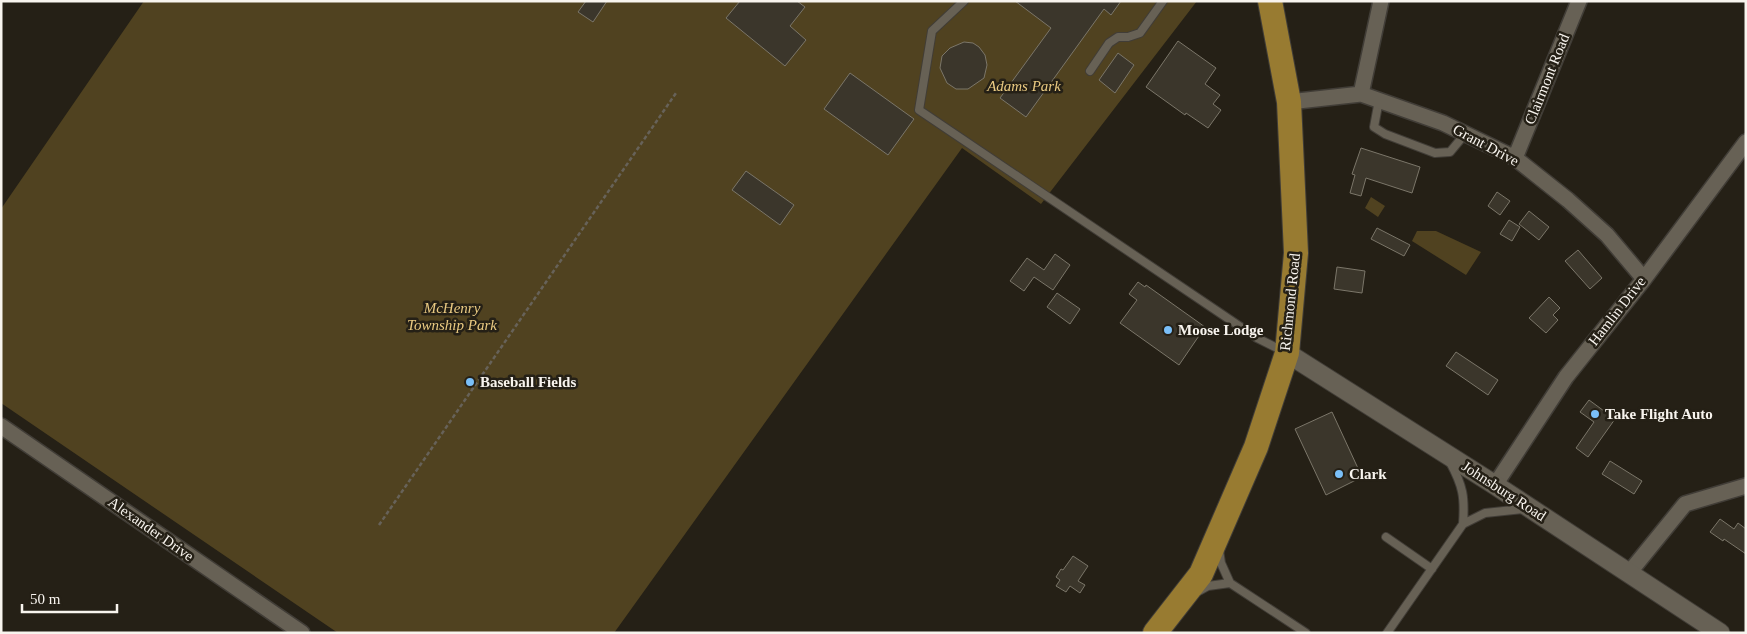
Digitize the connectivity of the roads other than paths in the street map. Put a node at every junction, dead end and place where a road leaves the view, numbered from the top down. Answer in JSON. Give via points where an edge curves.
{"nodes":[{"id":1,"x":964,"y":1,"type":"edge"},
{"id":2,"x":1164,"y":1,"type":"edge"},
{"id":3,"x":1270,"y":1,"type":"edge"},
{"id":4,"x":1382,"y":1,"type":"edge"},
{"id":5,"x":1579,"y":1,"type":"edge"},
{"id":6,"x":1090,"y":71,"type":"dead end"},
{"id":7,"x":1361,"y":94,"type":"junction"},
{"id":8,"x":1379,"y":100,"type":"junction"},
{"id":9,"x":1289,"y":102,"type":"junction"},
{"id":10,"x":1465,"y":134,"type":"junction"},
{"id":11,"x":1746,"y":142,"type":"edge"},
{"id":12,"x":1515,"y":158,"type":"junction"},
{"id":13,"x":1644,"y":279,"type":"junction"},
{"id":14,"x":1287,"y":353,"type":"junction"},
{"id":15,"x":1,"y":426,"type":"edge"},
{"id":16,"x":1446,"y":454,"type":"junction"},
{"id":17,"x":1495,"y":485,"type":"junction"},
{"id":18,"x":1746,"y":486,"type":"edge"},
{"id":19,"x":1531,"y":508,"type":"junction"},
{"id":20,"x":1463,"y":524,"type":"junction"},
{"id":21,"x":1217,"y":537,"type":"junction"},
{"id":22,"x":1386,"y":537,"type":"dead end"},
{"id":23,"x":1432,"y":569,"type":"junction"},
{"id":24,"x":1629,"y":573,"type":"junction"},
{"id":25,"x":1230,"y":584,"type":"junction"},
{"id":26,"x":1176,"y":606,"type":"junction"},
{"id":27,"x":1159,"y":632,"type":"edge"},
{"id":28,"x":302,"y":633,"type":"edge"},
{"id":29,"x":1306,"y":633,"type":"edge"},
{"id":30,"x":1387,"y":633,"type":"edge"},
{"id":31,"x":1720,"y":633,"type":"edge"}],
"edges":[{"from":1,"to":14,"type":"lane","via":[[932,31],[919,110],[1256,338]]},
{"from":2,"to":6,"type":"lane","via":[[1140,34],[1109,43]]},
{"from":3,"to":9,"type":"main road","name":"Richmond Road"},
{"from":4,"to":7,"type":"street"},
{"from":5,"to":12,"type":"street","name":"Clairmont Road"},
{"from":7,"to":8,"type":"street","name":"Grant Drive"},
{"from":7,"to":9,"type":"street","name":"Grant Drive"},
{"from":8,"to":10,"type":"street","name":"Grant Drive"},
{"from":8,"to":10,"type":"lane","via":[[1374,127],[1384,134],[1435,153],[1450,152]]},
{"from":9,"to":14,"type":"main road","name":"Richmond Road","via":[[1296,253]]},
{"from":10,"to":12,"type":"street","name":"Grant Drive"},
{"from":11,"to":13,"type":"street","name":"Hamlin Drive"},
{"from":12,"to":13,"type":"street","name":"Grant Drive","via":[[1607,235]]},
{"from":13,"to":17,"type":"street","name":"Hamlin Drive","via":[[1566,377]]},
{"from":14,"to":16,"type":"street","name":"Johnsburg Road"},
{"from":14,"to":21,"type":"main road","name":"Richmond Road","via":[[1256,447]]},
{"from":15,"to":28,"type":"street","name":"Alexander Drive"},
{"from":16,"to":17,"type":"street","name":"Johnsburg Road"},
{"from":16,"to":20,"type":"lane","via":[[1460,479],[1464,501]]},
{"from":17,"to":19,"type":"street","name":"Johnsburg Road"},
{"from":18,"to":24,"type":"street","via":[[1685,504]]},
{"from":19,"to":20,"type":"lane","via":[[1485,513]]},
{"from":19,"to":24,"type":"street","name":"Johnsburg Road"},
{"from":20,"to":23,"type":"lane"},
{"from":21,"to":25,"type":"lane","via":[[1221,562]]},
{"from":21,"to":26,"type":"main road","name":"Richmond Road","via":[[1201,574]]},
{"from":22,"to":23,"type":"lane"},
{"from":23,"to":30,"type":"lane"},
{"from":24,"to":31,"type":"street","name":"Johnsburg Road"},
{"from":25,"to":26,"type":"lane","via":[[1208,586]]},
{"from":25,"to":29,"type":"lane"},
{"from":26,"to":27,"type":"main road","name":"Richmond Road"}]}
